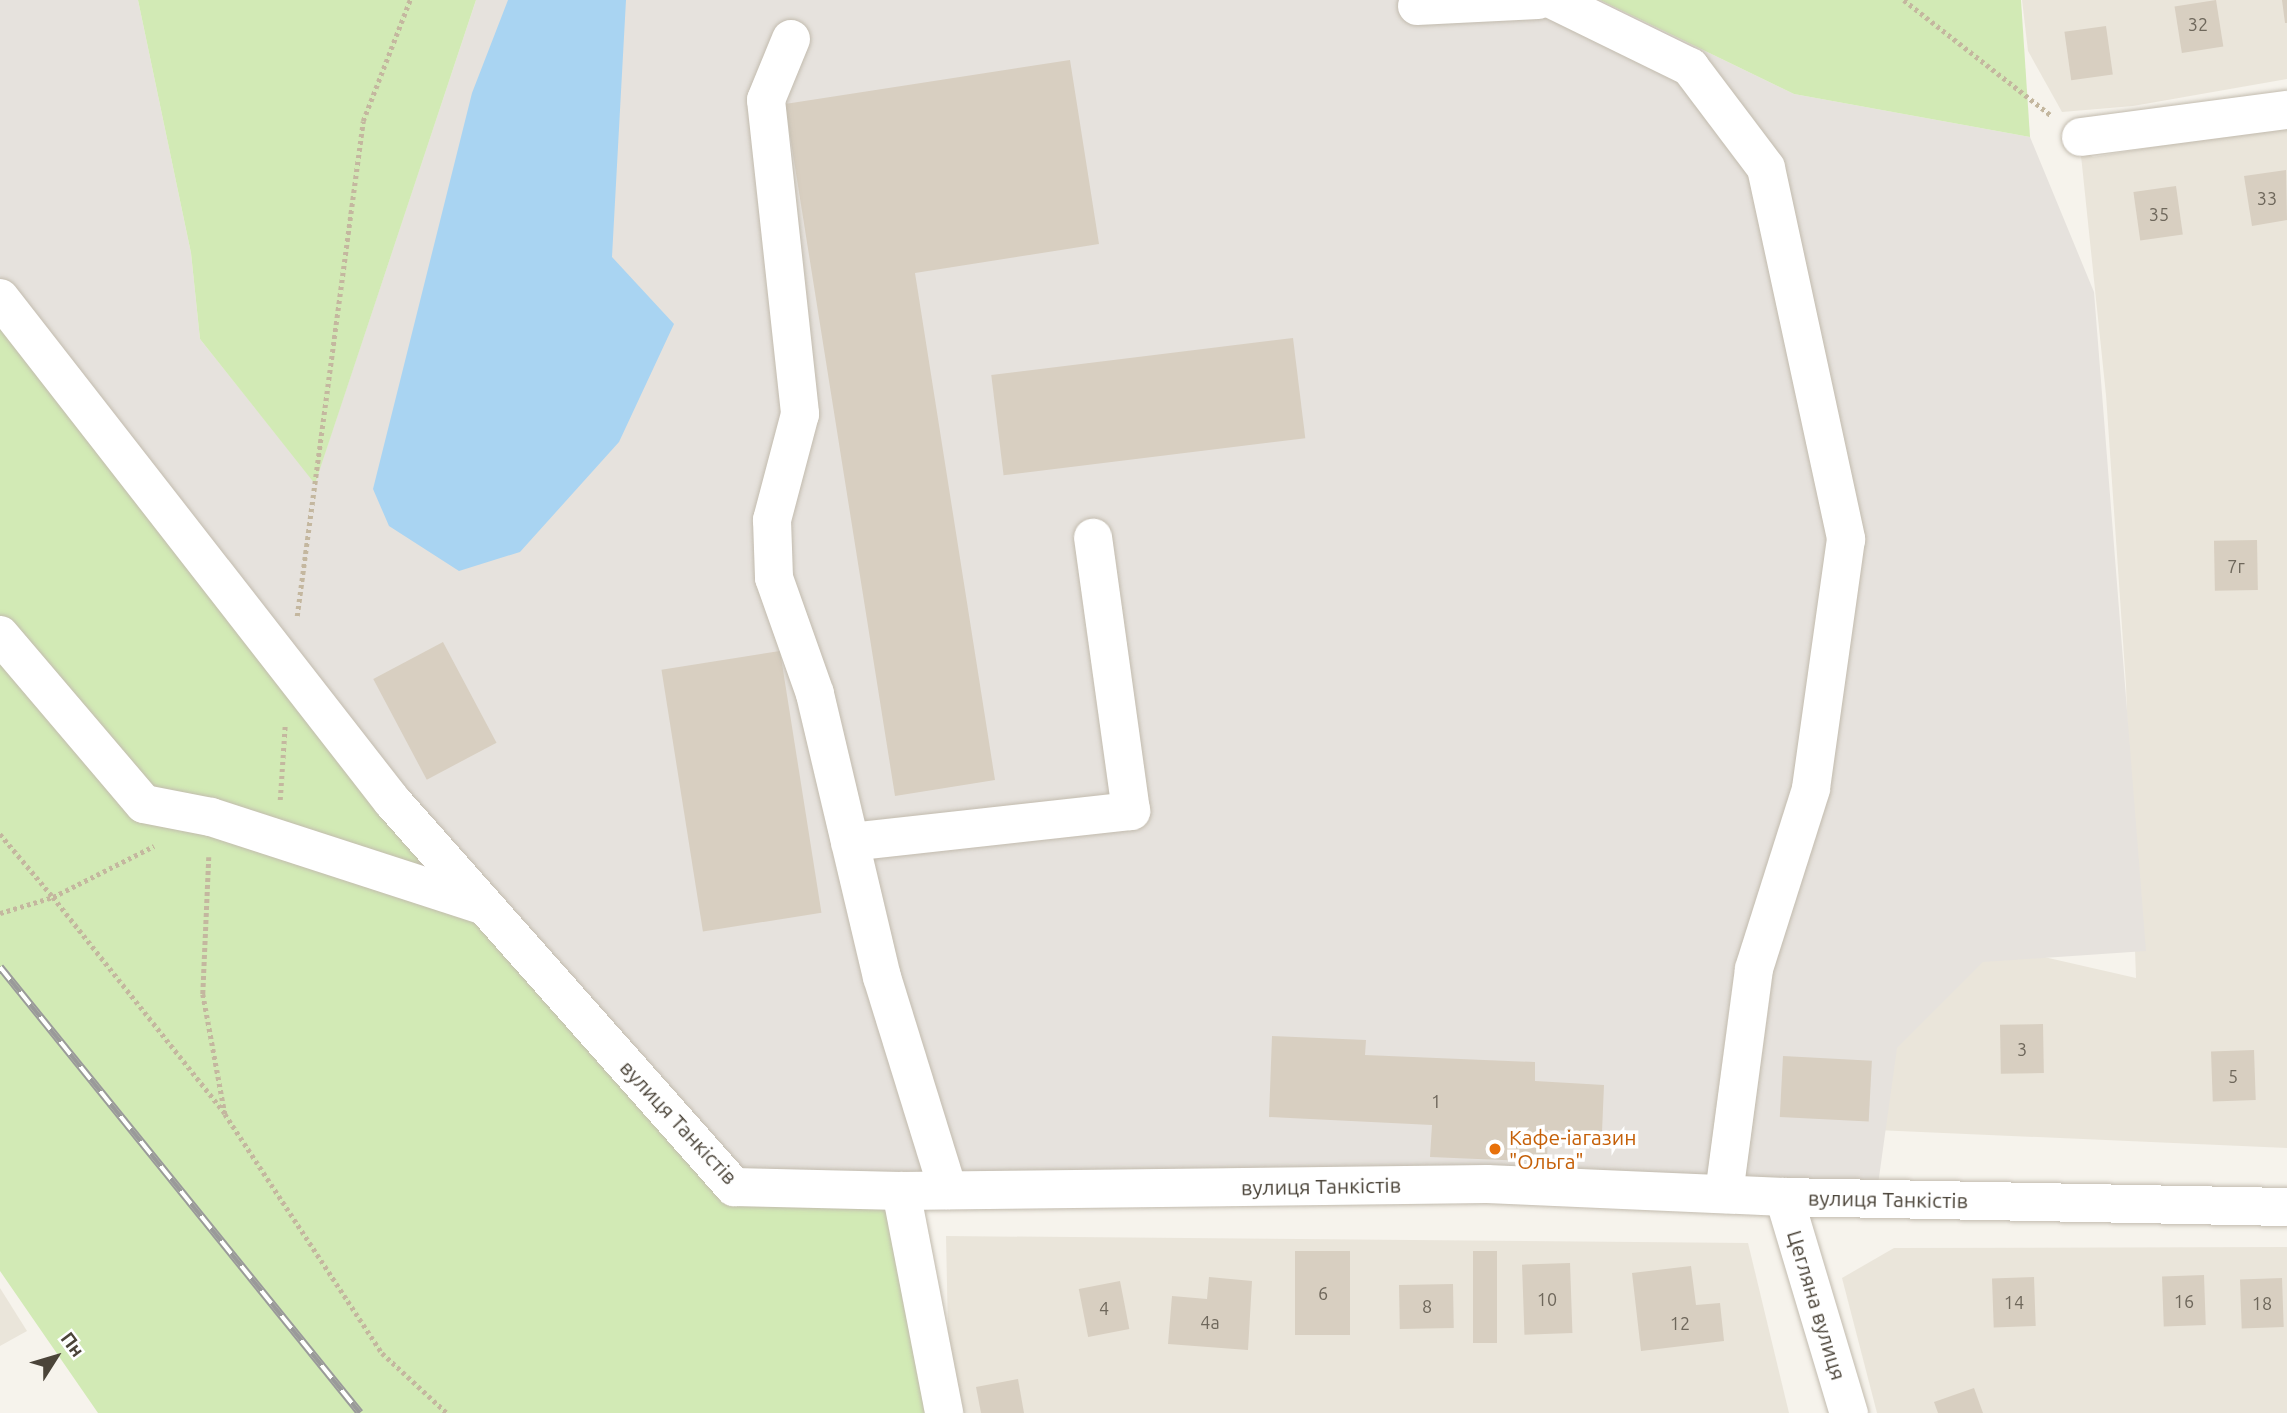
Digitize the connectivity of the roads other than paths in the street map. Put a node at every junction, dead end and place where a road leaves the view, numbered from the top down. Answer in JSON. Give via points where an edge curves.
{"nodes":[{"id":1,"x":1538,"y":0,"type":"edge"},
{"id":2,"x":1553,"y":0,"type":"edge"},
{"id":3,"x":1417,"y":6,"type":"dead end"},
{"id":4,"x":791,"y":39,"type":"dead end"},
{"id":5,"x":2287,"y":110,"type":"edge"},
{"id":6,"x":2081,"y":137,"type":"road end"},
{"id":7,"x":0,"y":298,"type":"edge"},
{"id":8,"x":1093,"y":538,"type":"dead end"},
{"id":9,"x":0,"y":635,"type":"edge"},
{"id":10,"x":850,"y":842,"type":"junction"},
{"id":11,"x":482,"y":905,"type":"junction"},
{"id":12,"x":948,"y":1190,"type":"junction"},
{"id":13,"x":901,"y":1191,"type":"junction"},
{"id":14,"x":1724,"y":1194,"type":"junction"},
{"id":15,"x":1784,"y":1197,"type":"junction"},
{"id":16,"x":2287,"y":1207,"type":"edge"},
{"id":17,"x":944,"y":1413,"type":"edge"},
{"id":18,"x":1849,"y":1413,"type":"edge"}],
"edges":[{"from":1,"to":3,"type":"street"},
{"from":2,"to":14,"type":"street","via":[[1690,67],[1766,168],[1846,539],[1811,789],[1754,969]]},
{"from":4,"to":10,"type":"street","via":[[766,100],[800,415],[772,520],[774,578],[816,694]]},
{"from":5,"to":6,"type":"street"},
{"from":7,"to":11,"type":"street","name":"вулиця Танкістів","via":[[289,673]]},
{"from":8,"to":10,"type":"street","via":[[1131,811]]},
{"from":9,"to":11,"type":"street","via":[[144,804],[211,817]]},
{"from":10,"to":12,"type":"street","via":[[882,978]]},
{"from":11,"to":13,"type":"street","name":"вулиця Танкістів","via":[[734,1187]]},
{"from":12,"to":13,"type":"street","name":"вулиця Танкістів"},
{"from":12,"to":14,"type":"street","name":"вулиця Танкістів","via":[[1487,1184]]},
{"from":13,"to":17,"type":"street"},
{"from":14,"to":15,"type":"street","name":"вулиця Танкістів"},
{"from":15,"to":16,"type":"street","name":"вулиця Танкістів"},
{"from":15,"to":18,"type":"street","name":"Цегляна вулиця"}]}
